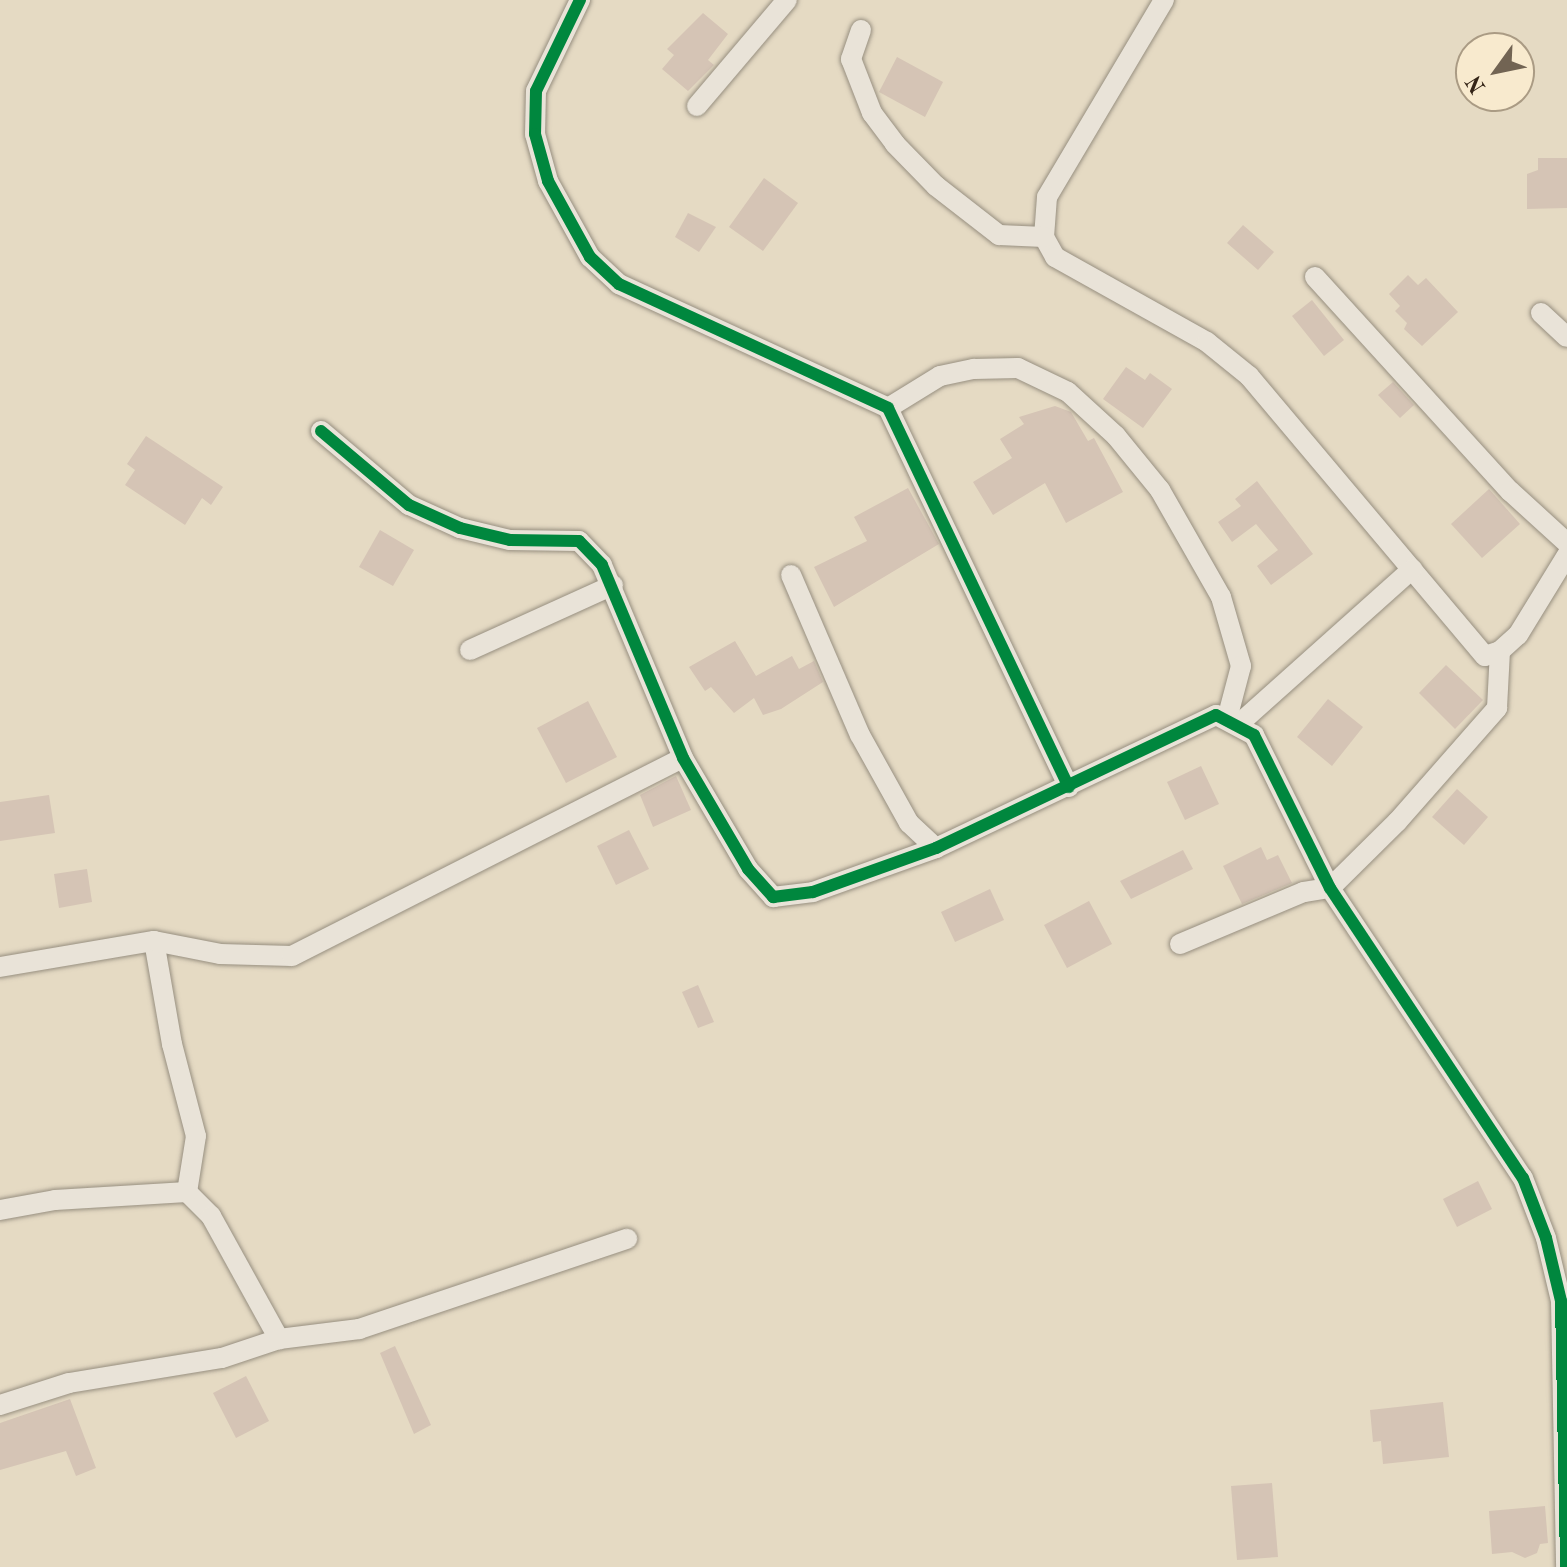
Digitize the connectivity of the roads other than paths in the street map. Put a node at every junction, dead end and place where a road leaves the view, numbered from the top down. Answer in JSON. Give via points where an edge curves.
{"nodes":[{"id":1,"x":580,"y":0,"type":"edge"},
{"id":2,"x":787,"y":0,"type":"edge"},
{"id":3,"x":1164,"y":0,"type":"edge"},
{"id":4,"x":861,"y":30,"type":"dead end"},
{"id":5,"x":697,"y":106,"type":"dead end"},
{"id":6,"x":1044,"y":237,"type":"junction"},
{"id":7,"x":1315,"y":277,"type":"dead end"},
{"id":8,"x":1541,"y":313,"type":"dead end"},
{"id":9,"x":1567,"y":337,"type":"edge"},
{"id":10,"x":888,"y":408,"type":"junction"},
{"id":11,"x":321,"y":431,"type":"dead end"},
{"id":12,"x":1567,"y":543,"type":"edge"},
{"id":13,"x":1567,"y":555,"type":"edge"},
{"id":14,"x":1412,"y":569,"type":"junction"},
{"id":15,"x":791,"y":575,"type":"dead end"},
{"id":16,"x":613,"y":585,"type":"junction"},
{"id":17,"x":470,"y":650,"type":"dead end"},
{"id":18,"x":1500,"y":651,"type":"junction"},
{"id":19,"x":1234,"y":721,"type":"junction"},
{"id":20,"x":683,"y":758,"type":"junction"},
{"id":21,"x":1069,"y":787,"type":"junction"},
{"id":22,"x":936,"y":848,"type":"junction"},
{"id":23,"x":1330,"y":888,"type":"junction"},
{"id":24,"x":154,"y":941,"type":"junction"},
{"id":25,"x":1180,"y":944,"type":"dead end"},
{"id":26,"x":0,"y":967,"type":"edge"},
{"id":27,"x":187,"y":1192,"type":"junction"},
{"id":28,"x":0,"y":1210,"type":"edge"},
{"id":29,"x":627,"y":1239,"type":"dead end"},
{"id":30,"x":1561,"y":1272,"type":"edge"},
{"id":31,"x":279,"y":1339,"type":"junction"},
{"id":32,"x":0,"y":1405,"type":"edge"},
{"id":33,"x":1566,"y":1567,"type":"edge"}],
"edges":[{"from":1,"to":10,"type":"street","via":[[536,91],[535,134],[548,181],[590,257],[619,284]]},
{"from":2,"to":5,"type":"street"},
{"from":3,"to":6,"type":"street","via":[[1047,197]]},
{"from":4,"to":6,"type":"street","via":[[851,59],[872,113],[895,144],[936,186],[999,235]]},
{"from":6,"to":14,"type":"street","via":[[1055,257],[1207,342],[1249,376]]},
{"from":7,"to":12,"type":"street","via":[[1510,491]]},
{"from":8,"to":9,"type":"street"},
{"from":10,"to":19,"type":"street","via":[[940,376],[974,369],[1018,368],[1068,392],[1116,436],[1160,490],[1221,597],[1241,666]]},
{"from":10,"to":21,"type":"street"},
{"from":11,"to":16,"type":"street","via":[[409,505],[460,528],[510,540],[579,541]]},
{"from":13,"to":18,"type":"street","via":[[1518,635]]},
{"from":14,"to":18,"type":"street","via":[[1485,656]]},
{"from":14,"to":19,"type":"street"},
{"from":15,"to":22,"type":"street","via":[[860,735],[909,823]]},
{"from":16,"to":17,"type":"street"},
{"from":16,"to":20,"type":"street"},
{"from":18,"to":23,"type":"street","via":[[1497,708],[1397,822]]},
{"from":19,"to":21,"type":"street","via":[[1216,715]]},
{"from":19,"to":23,"type":"street","via":[[1254,735]]},
{"from":20,"to":22,"type":"street","via":[[748,869],[773,897],[813,892]]},
{"from":20,"to":24,"type":"street","via":[[292,956],[220,954]]},
{"from":21,"to":22,"type":"street"},
{"from":23,"to":25,"type":"street","via":[[1304,892]]},
{"from":23,"to":30,"type":"street","via":[[1523,1178]]},
{"from":24,"to":26,"type":"street"},
{"from":24,"to":27,"type":"street","via":[[172,1044],[196,1136]]},
{"from":27,"to":28,"type":"street","via":[[55,1200]]},
{"from":27,"to":31,"type":"street","via":[[211,1216]]},
{"from":29,"to":31,"type":"street","via":[[359,1329]]},
{"from":30,"to":33,"type":"street"},
{"from":31,"to":32,"type":"street","via":[[222,1358],[69,1383]]}]}
